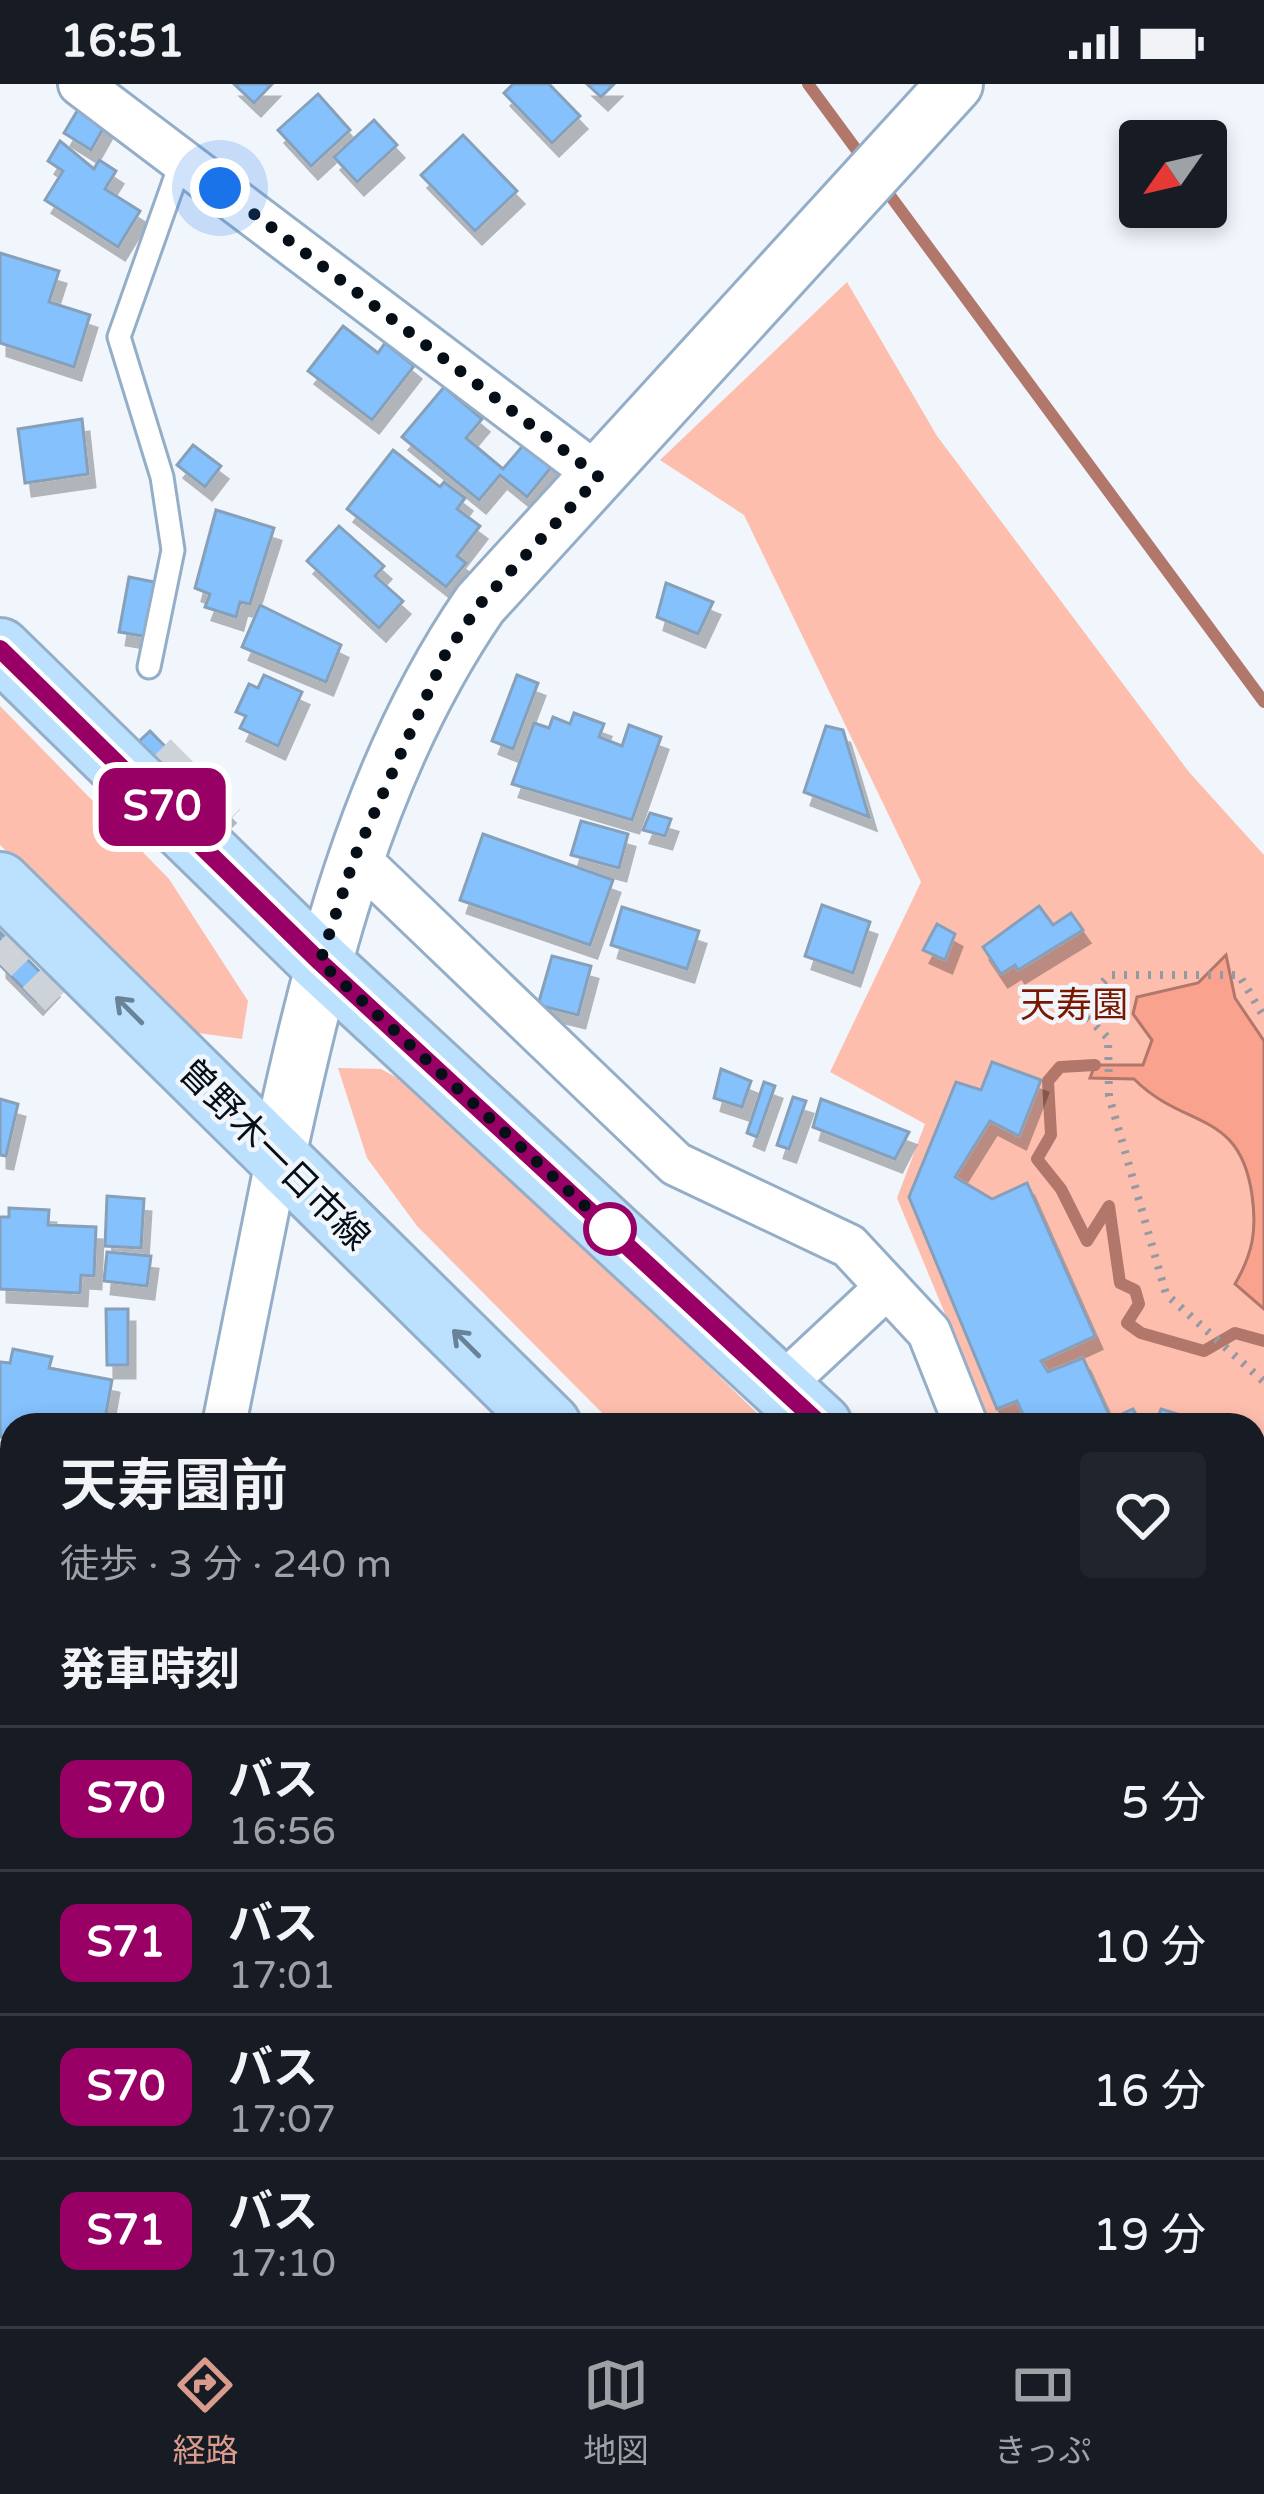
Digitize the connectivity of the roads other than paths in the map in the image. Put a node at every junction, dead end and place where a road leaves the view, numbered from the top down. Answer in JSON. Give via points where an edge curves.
{"nodes":[{"id":1,"x":80,"y":84,"type":"edge"},
{"id":2,"x":955,"y":84,"type":"edge"},
{"id":3,"x":182,"y":160,"type":"junction"},
{"id":4,"x":599,"y":477,"type":"junction"},
{"id":5,"x":0,"y":649,"type":"edge"},
{"id":6,"x":149,"y":667,"type":"dead end"},
{"id":7,"x":355,"y":856,"type":"junction"},
{"id":8,"x":0,"y":883,"type":"edge"},
{"id":9,"x":320,"y":962,"type":"junction"},
{"id":10,"x":278,"y":1156,"type":"junction"},
{"id":11,"x":887,"y":1288,"type":"junction"},
{"id":12,"x":800,"y":1406,"type":"edge"},
{"id":13,"x":226,"y":1413,"type":"edge"},
{"id":14,"x":538,"y":1413,"type":"edge"},
{"id":15,"x":961,"y":1413,"type":"edge"}],
"edges":[{"from":1,"to":3,"type":"street"},
{"from":2,"to":4,"type":"street"},
{"from":3,"to":4,"type":"street"},
{"from":3,"to":6,"type":"lane","via":[[119,337],[162,477],[173,550]]},
{"from":4,"to":7,"type":"street","via":[[480,604],[445,655]]},
{"from":5,"to":9,"type":"main road"},
{"from":7,"to":9,"type":"street"},
{"from":7,"to":11,"type":"street","via":[[676,1164],[849,1246]]},
{"from":10,"to":8,"type":"main road","name":"曽野木一日市線","one_way":true},
{"from":9,"to":10,"type":"street"},
{"from":9,"to":12,"type":"main road"},
{"from":10,"to":13,"type":"street"},
{"from":14,"to":10,"type":"main road","name":"曽野木一日市線","one_way":true},
{"from":11,"to":12,"type":"street"},
{"from":11,"to":15,"type":"street","via":[[929,1332]]}]}
